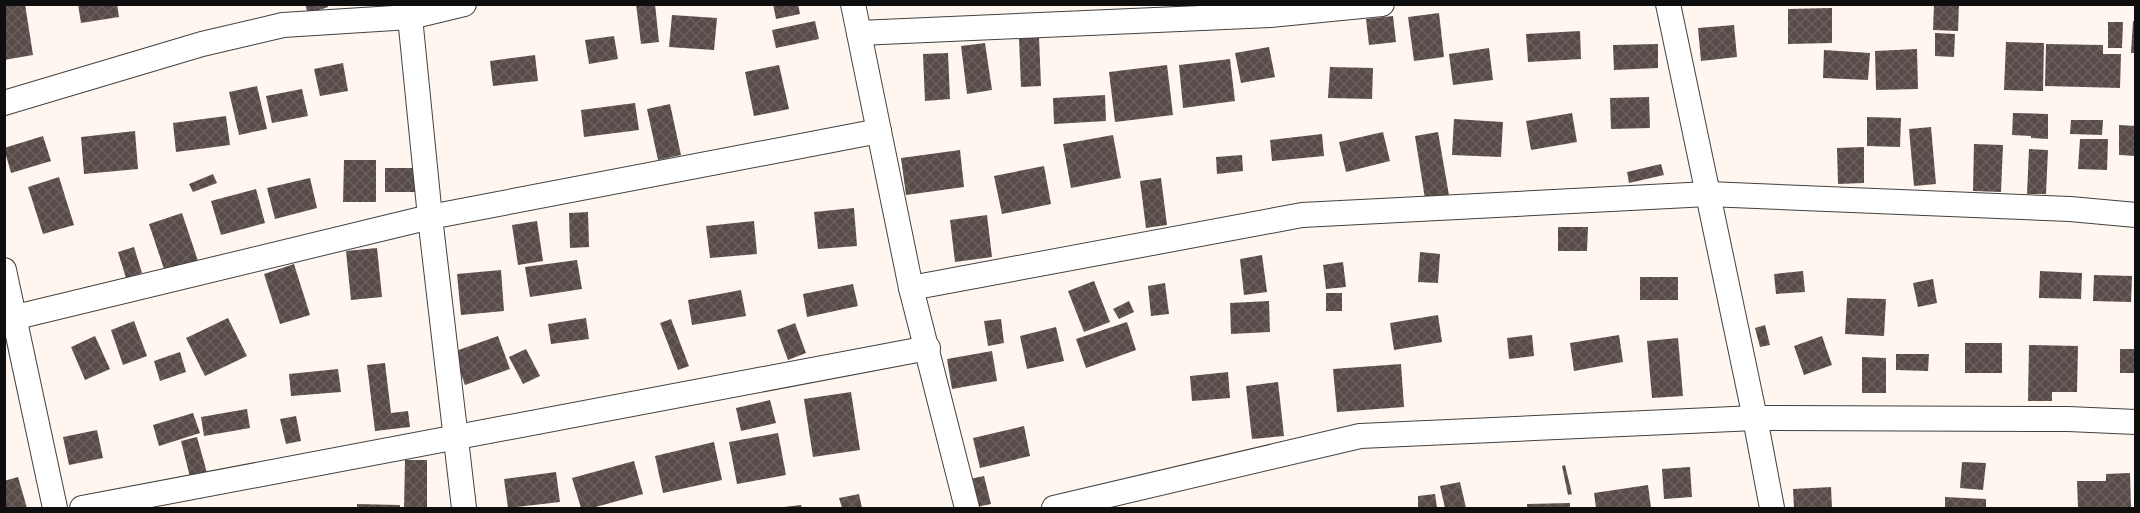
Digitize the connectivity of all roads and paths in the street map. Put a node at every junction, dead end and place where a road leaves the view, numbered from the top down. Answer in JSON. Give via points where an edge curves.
{"nodes":[{"id":1,"x":464,"y":4,"type":"edge"},
{"id":2,"x":853,"y":4,"type":"edge"},
{"id":3,"x":1382,"y":4,"type":"edge"},
{"id":4,"x":1668,"y":4,"type":"edge"},
{"id":5,"x":408,"y":11,"type":"edge"},
{"id":6,"x":859,"y":33,"type":"junction"},
{"id":7,"x":4,"y":103,"type":"edge"},
{"id":8,"x":879,"y":132,"type":"junction"},
{"id":9,"x":1708,"y":194,"type":"junction"},
{"id":10,"x":2136,"y":215,"type":"edge"},
{"id":11,"x":430,"y":217,"type":"junction"},
{"id":12,"x":4,"y":270,"type":"edge"},
{"id":13,"x":911,"y":288,"type":"junction"},
{"id":14,"x":9,"y":319,"type":"edge"},
{"id":15,"x":928,"y":348,"type":"junction"},
{"id":16,"x":1755,"y":418,"type":"junction"},
{"id":17,"x":2136,"y":422,"type":"edge"},
{"id":18,"x":457,"y":438,"type":"junction"},
{"id":19,"x":55,"y":508,"type":"edge"},
{"id":20,"x":82,"y":508,"type":"edge"},
{"id":21,"x":464,"y":508,"type":"edge"},
{"id":22,"x":967,"y":508,"type":"edge"},
{"id":23,"x":1054,"y":508,"type":"edge"},
{"id":24,"x":1772,"y":508,"type":"edge"}],
"edges":[{"from":1,"to":5,"type":"street"},
{"from":2,"to":6,"type":"street"},
{"from":3,"to":6,"type":"street","via":[[1270,15]]},
{"from":4,"to":9,"type":"street"},
{"from":5,"to":7,"type":"street","via":[[283,25],[202,44]]},
{"from":5,"to":11,"type":"street"},
{"from":6,"to":8,"type":"street"},
{"from":8,"to":11,"type":"street"},
{"from":8,"to":13,"type":"street"},
{"from":9,"to":10,"type":"street","via":[[2059,208]]},
{"from":9,"to":13,"type":"street","via":[[1302,214]]},
{"from":9,"to":16,"type":"street"},
{"from":11,"to":14,"type":"street"},
{"from":11,"to":18,"type":"street"},
{"from":12,"to":14,"type":"street"},
{"from":13,"to":15,"type":"street"},
{"from":14,"to":19,"type":"street"},
{"from":15,"to":18,"type":"street"},
{"from":15,"to":22,"type":"street"},
{"from":16,"to":17,"type":"street"},
{"from":16,"to":23,"type":"street","via":[[1360,436]]},
{"from":16,"to":24,"type":"street"},
{"from":18,"to":20,"type":"street"},
{"from":18,"to":21,"type":"street"}]}
